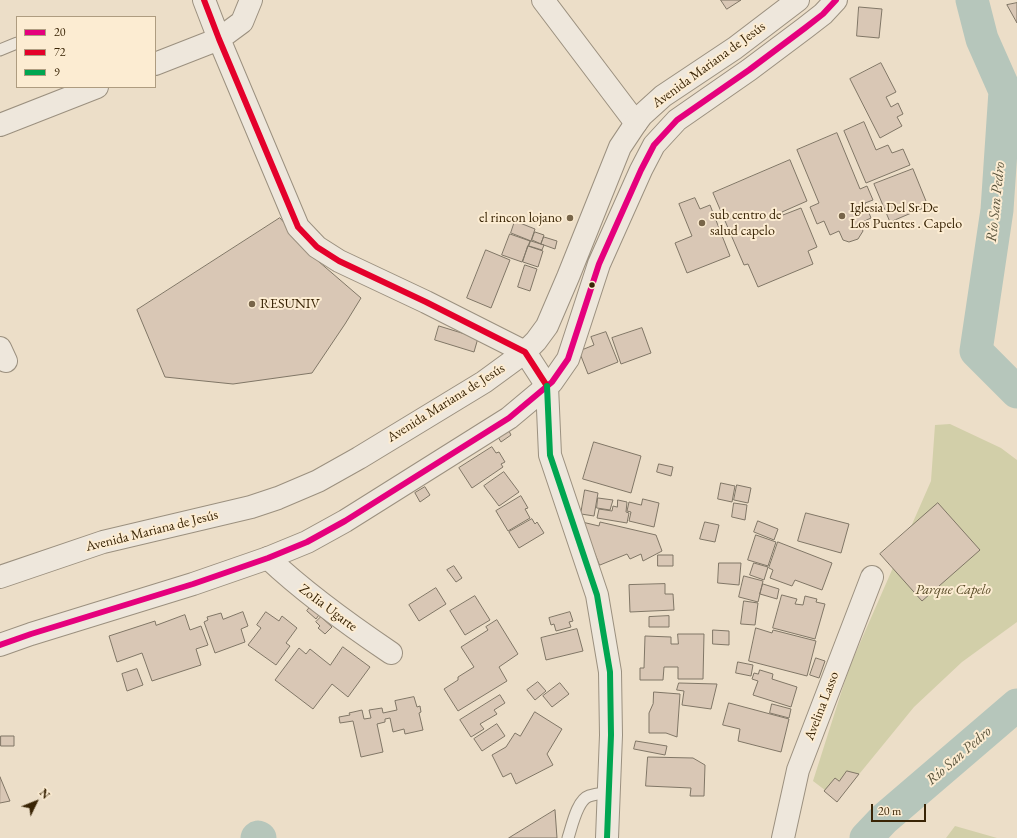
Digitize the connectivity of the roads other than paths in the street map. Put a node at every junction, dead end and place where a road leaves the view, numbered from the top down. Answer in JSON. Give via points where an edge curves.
{"nodes":[{"id":1,"x":204,"y":0,"type":"edge"},
{"id":2,"x":251,"y":0,"type":"edge"},
{"id":3,"x":543,"y":0,"type":"edge"},
{"id":4,"x":798,"y":0,"type":"edge"},
{"id":5,"x":836,"y":0,"type":"edge"},
{"id":6,"x":219,"y":39,"type":"junction"},
{"id":7,"x":16,"y":43,"type":"edge"},
{"id":8,"x":0,"y":50,"type":"edge"},
{"id":9,"x":156,"y":64,"type":"edge"},
{"id":10,"x":94,"y":88,"type":"edge"},
{"id":11,"x":636,"y":123,"type":"junction"},
{"id":12,"x":0,"y":125,"type":"edge"},
{"id":13,"x":525,"y":352,"type":"junction"},
{"id":14,"x":547,"y":386,"type":"junction"},
{"id":15,"x":268,"y":558,"type":"junction"},
{"id":16,"x":0,"y":576,"type":"edge"},
{"id":17,"x":872,"y":577,"type":"dead end"},
{"id":18,"x":0,"y":645,"type":"edge"},
{"id":19,"x":391,"y":653,"type":"dead end"},
{"id":20,"x":609,"y":792,"type":"junction"},
{"id":21,"x":568,"y":838,"type":"edge"},
{"id":22,"x":607,"y":838,"type":"edge"},
{"id":23,"x":783,"y":838,"type":"edge"}],
"edges":[{"from":1,"to":6,"type":"street"},
{"from":2,"to":6,"type":"street","via":[[242,22]]},
{"from":3,"to":11,"type":"street"},
{"from":4,"to":11,"type":"street","name":"Avenida Mariana de Jesús","via":[[735,48],[663,96]]},
{"from":5,"to":14,"type":"street","name":"Avenida Mariana de Jesús","via":[[805,28],[677,120],[654,145],[640,170],[599,264],[568,358]]},
{"from":6,"to":9,"type":"street"},
{"from":6,"to":13,"type":"street","via":[[298,227],[317,247],[339,261]]},
{"from":7,"to":8,"type":"lane"},
{"from":10,"to":12,"type":"street"},
{"from":11,"to":13,"type":"street","name":"Avenida Mariana de Jesús","via":[[620,147],[547,326]]},
{"from":13,"to":14,"type":"street"},
{"from":13,"to":16,"type":"street","name":"Avenida Mariana de Jesús","via":[[484,382],[318,481],[251,507],[104,542]]},
{"from":14,"to":15,"type":"street","name":"Avenida Mariana de Jesús","via":[[509,418],[345,521],[307,542]]},
{"from":14,"to":20,"type":"street","via":[[550,455],[597,595],[610,672]]},
{"from":15,"to":18,"type":"street","name":"Avenida Mariana de Jesús"},
{"from":15,"to":19,"type":"street","name":"ZoIia Ugarte","via":[[317,600]]},
{"from":17,"to":23,"type":"street","name":"Avelina Lasso","via":[[798,770]]},
{"from":20,"to":21,"type":"lane","via":[[584,799],[579,805]]},
{"from":20,"to":22,"type":"street"}]}
